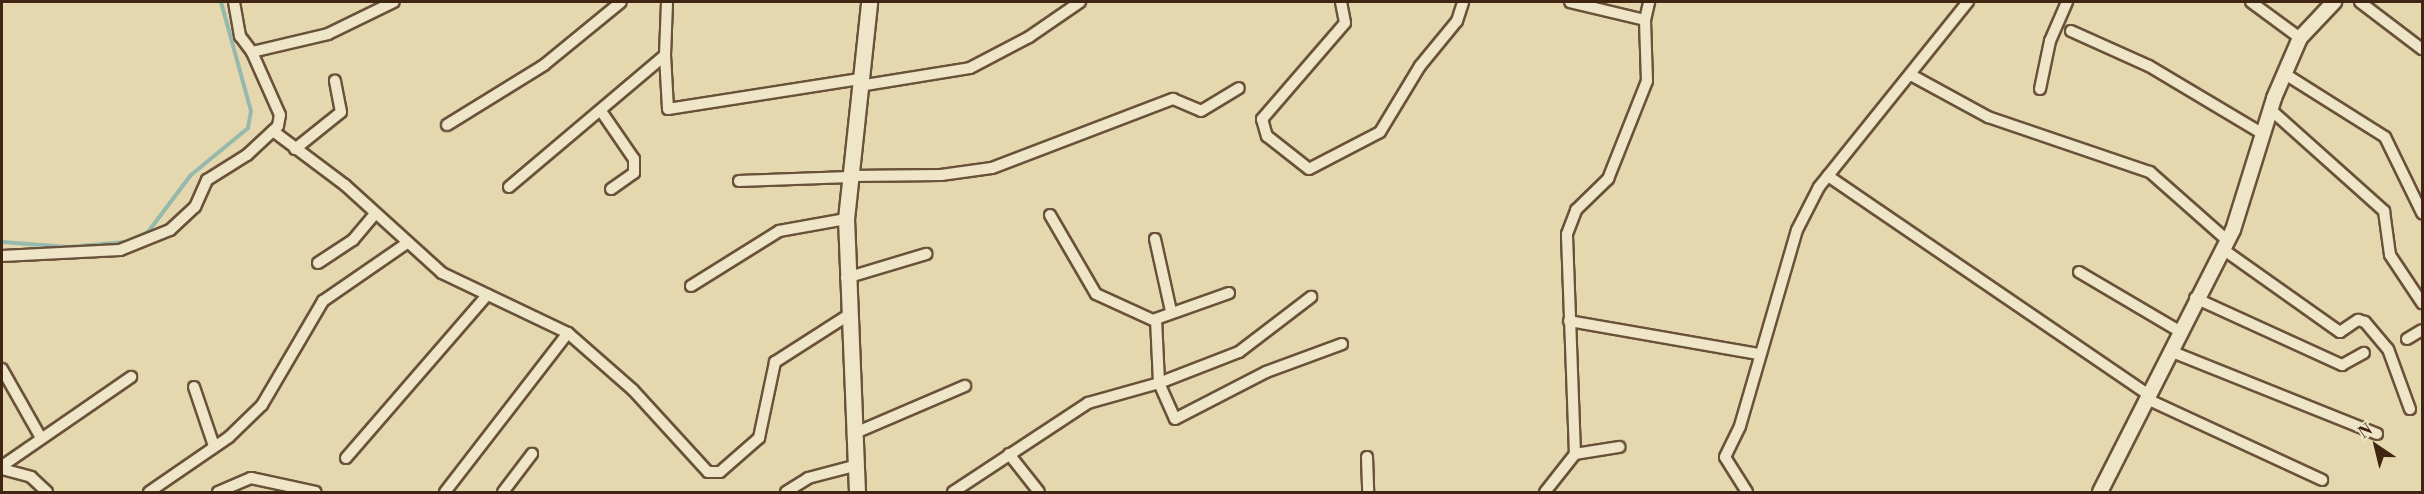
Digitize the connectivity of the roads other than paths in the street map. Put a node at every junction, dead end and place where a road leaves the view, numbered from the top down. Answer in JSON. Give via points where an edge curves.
{"nodes":[{"id":1,"x":234,"y":2,"type":"edge"},
{"id":2,"x":394,"y":2,"type":"edge"},
{"id":3,"x":621,"y":2,"type":"edge"},
{"id":4,"x":667,"y":2,"type":"edge"},
{"id":5,"x":869,"y":2,"type":"edge"},
{"id":6,"x":1080,"y":2,"type":"edge"},
{"id":7,"x":1341,"y":2,"type":"edge"},
{"id":8,"x":1463,"y":2,"type":"edge"},
{"id":9,"x":1570,"y":2,"type":"edge"},
{"id":10,"x":1649,"y":2,"type":"edge"},
{"id":11,"x":1968,"y":2,"type":"edge"},
{"id":12,"x":2067,"y":2,"type":"edge"},
{"id":13,"x":2251,"y":2,"type":"edge"},
{"id":14,"x":2334,"y":2,"type":"edge"},
{"id":15,"x":2360,"y":2,"type":"edge"},
{"id":16,"x":1645,"y":21,"type":"junction"},
{"id":17,"x":2070,"y":31,"type":"dead end"},
{"id":18,"x":2300,"y":38,"type":"junction"},
{"id":19,"x":2422,"y":50,"type":"edge"},
{"id":20,"x":252,"y":52,"type":"junction"},
{"id":21,"x":665,"y":55,"type":"junction"},
{"id":22,"x":2285,"y":74,"type":"junction"},
{"id":23,"x":1911,"y":75,"type":"junction"},
{"id":24,"x":335,"y":81,"type":"dead end"},
{"id":25,"x":859,"y":82,"type":"junction"},
{"id":26,"x":1239,"y":88,"type":"dead end"},
{"id":27,"x":2040,"y":89,"type":"dead end"},
{"id":28,"x":2271,"y":110,"type":"junction"},
{"id":29,"x":601,"y":111,"type":"junction"},
{"id":30,"x":447,"y":125,"type":"dead end"},
{"id":31,"x":273,"y":131,"type":"junction"},
{"id":32,"x":2263,"y":134,"type":"junction"},
{"id":33,"x":295,"y":149,"type":"junction"},
{"id":34,"x":1828,"y":176,"type":"junction"},
{"id":35,"x":850,"y":177,"type":"junction"},
{"id":36,"x":739,"y":182,"type":"dead end"},
{"id":37,"x":509,"y":187,"type":"dead end"},
{"id":38,"x":611,"y":189,"type":"dead end"},
{"id":39,"x":2422,"y":213,"type":"edge"},
{"id":40,"x":375,"y":214,"type":"junction"},
{"id":41,"x":1050,"y":215,"type":"dead end"},
{"id":42,"x":846,"y":219,"type":"junction"},
{"id":43,"x":1155,"y":239,"type":"dead end"},
{"id":44,"x":407,"y":243,"type":"junction"},
{"id":45,"x":2226,"y":245,"type":"junction"},
{"id":46,"x":926,"y":254,"type":"dead end"},
{"id":47,"x":2,"y":256,"type":"edge"},
{"id":48,"x":318,"y":263,"type":"dead end"},
{"id":49,"x":2079,"y":272,"type":"dead end"},
{"id":50,"x":846,"y":278,"type":"junction"},
{"id":51,"x":691,"y":286,"type":"dead end"},
{"id":52,"x":1229,"y":292,"type":"dead end"},
{"id":53,"x":487,"y":295,"type":"junction"},
{"id":54,"x":1311,"y":297,"type":"dead end"},
{"id":55,"x":2194,"y":298,"type":"junction"},
{"id":56,"x":2422,"y":303,"type":"edge"},
{"id":57,"x":1171,"y":311,"type":"junction"},
{"id":58,"x":847,"y":316,"type":"junction"},
{"id":59,"x":1155,"y":321,"type":"junction"},
{"id":60,"x":1569,"y":321,"type":"junction"},
{"id":61,"x":2422,"y":330,"type":"edge"},
{"id":62,"x":2179,"y":331,"type":"junction"},
{"id":63,"x":568,"y":333,"type":"junction"},
{"id":64,"x":2406,"y":339,"type":"dead end"},
{"id":65,"x":1342,"y":344,"type":"dead end"},
{"id":66,"x":2170,"y":351,"type":"junction"},
{"id":67,"x":2364,"y":352,"type":"dead end"},
{"id":68,"x":1759,"y":354,"type":"junction"},
{"id":69,"x":2,"y":369,"type":"edge"},
{"id":70,"x":131,"y":377,"type":"dead end"},
{"id":71,"x":1159,"y":383,"type":"junction"},
{"id":72,"x":965,"y":386,"type":"dead end"},
{"id":73,"x":194,"y":387,"type":"dead end"},
{"id":74,"x":2148,"y":397,"type":"junction"},
{"id":75,"x":2410,"y":409,"type":"dead end"},
{"id":76,"x":853,"y":434,"type":"junction"},
{"id":77,"x":2377,"y":434,"type":"dead end"},
{"id":78,"x":41,"y":438,"type":"junction"},
{"id":79,"x":214,"y":446,"type":"junction"},
{"id":80,"x":1619,"y":447,"type":"dead end"},
{"id":81,"x":532,"y":454,"type":"dead end"},
{"id":82,"x":1009,"y":454,"type":"junction"},
{"id":83,"x":1575,"y":454,"type":"junction"},
{"id":84,"x":1367,"y":457,"type":"dead end"},
{"id":85,"x":346,"y":458,"type":"dead end"},
{"id":86,"x":854,"y":466,"type":"junction"},
{"id":87,"x":2,"y":468,"type":"edge"},
{"id":88,"x":2322,"y":480,"type":"dead end"},
{"id":89,"x":47,"y":492,"type":"edge"},
{"id":90,"x":149,"y":492,"type":"edge"},
{"id":91,"x":218,"y":492,"type":"edge"},
{"id":92,"x":316,"y":492,"type":"edge"},
{"id":93,"x":446,"y":492,"type":"edge"},
{"id":94,"x":503,"y":492,"type":"edge"},
{"id":95,"x":786,"y":492,"type":"edge"},
{"id":96,"x":857,"y":492,"type":"edge"},
{"id":97,"x":953,"y":492,"type":"edge"},
{"id":98,"x":1039,"y":492,"type":"edge"},
{"id":99,"x":1368,"y":492,"type":"edge"},
{"id":100,"x":1545,"y":492,"type":"edge"},
{"id":101,"x":1747,"y":492,"type":"edge"},
{"id":102,"x":2102,"y":492,"type":"edge"}],
"edges":[{"from":1,"to":20,"type":"street","via":[[240,36]]},
{"from":2,"to":20,"type":"street","via":[[328,34]]},
{"from":3,"to":30,"type":"street","via":[[544,65]]},
{"from":4,"to":21,"type":"street"},
{"from":5,"to":25,"type":"main road"},
{"from":6,"to":25,"type":"street","via":[[1029,37],[970,68]]},
{"from":7,"to":8,"type":"street","via":[[1346,23],[1262,119],[1267,136],[1309,168],[1380,132],[1420,66],[1457,21]]},
{"from":9,"to":16,"type":"street"},
{"from":10,"to":16,"type":"street"},
{"from":11,"to":23,"type":"street"},
{"from":12,"to":27,"type":"street","via":[[2050,40]]},
{"from":13,"to":18,"type":"street"},
{"from":14,"to":18,"type":"street"},
{"from":15,"to":19,"type":"street"},
{"from":16,"to":60,"type":"street","via":[[1647,81],[1608,179],[1576,210],[1568,234]]},
{"from":17,"to":32,"type":"street","via":[[2149,66]]},
{"from":18,"to":22,"type":"street"},
{"from":20,"to":31,"type":"street","via":[[280,115]]},
{"from":21,"to":25,"type":"street","via":[[668,109]]},
{"from":21,"to":29,"type":"street"},
{"from":22,"to":28,"type":"street"},
{"from":22,"to":39,"type":"street","via":[[2385,137]]},
{"from":23,"to":34,"type":"street"},
{"from":23,"to":45,"type":"street","via":[[1988,117],[2150,172]]},
{"from":24,"to":33,"type":"street","via":[[341,112]]},
{"from":25,"to":35,"type":"main road"},
{"from":26,"to":35,"type":"street","via":[[1201,111],[1173,99],[992,168],[941,175]]},
{"from":28,"to":32,"type":"street"},
{"from":28,"to":56,"type":"street","via":[[2384,211],[2390,255]]},
{"from":29,"to":37,"type":"street"},
{"from":29,"to":38,"type":"street","via":[[634,159],[634,173]]},
{"from":31,"to":33,"type":"street"},
{"from":31,"to":47,"type":"street","via":[[207,180],[186,218],[138,246]]},
{"from":32,"to":45,"type":"street","via":[[2252,183]]},
{"from":33,"to":40,"type":"street"},
{"from":34,"to":68,"type":"street","via":[[1789,250]]},
{"from":34,"to":74,"type":"street"},
{"from":35,"to":36,"type":"street"},
{"from":35,"to":42,"type":"main road"},
{"from":40,"to":44,"type":"street"},
{"from":40,"to":48,"type":"street","via":[[353,240]]},
{"from":41,"to":59,"type":"street","via":[[1096,294]]},
{"from":42,"to":50,"type":"main road"},
{"from":42,"to":51,"type":"street","via":[[779,231]]},
{"from":43,"to":57,"type":"street"},
{"from":44,"to":53,"type":"street","via":[[442,273]]},
{"from":44,"to":79,"type":"street","via":[[323,301],[262,405]]},
{"from":45,"to":55,"type":"street"},
{"from":45,"to":75,"type":"street","via":[[2340,332],[2358,320],[2365,322],[2388,350]]},
{"from":46,"to":50,"type":"street"},
{"from":49,"to":62,"type":"street"},
{"from":50,"to":58,"type":"main road"},
{"from":52,"to":57,"type":"street"},
{"from":53,"to":63,"type":"street"},
{"from":53,"to":85,"type":"street"},
{"from":54,"to":71,"type":"street","via":[[1239,352]]},
{"from":55,"to":62,"type":"street"},
{"from":55,"to":67,"type":"street","via":[[2342,365]]},
{"from":57,"to":59,"type":"street"},
{"from":58,"to":63,"type":"street","via":[[775,362],[759,438],[720,472],[708,471],[633,390]]},
{"from":58,"to":76,"type":"main road"},
{"from":59,"to":71,"type":"street"},
{"from":60,"to":68,"type":"street"},
{"from":60,"to":83,"type":"street"},
{"from":61,"to":64,"type":"street"},
{"from":62,"to":66,"type":"street"},
{"from":63,"to":93,"type":"street"},
{"from":65,"to":71,"type":"street","via":[[1266,372],[1175,419]]},
{"from":66,"to":74,"type":"street"},
{"from":66,"to":77,"type":"street"},
{"from":68,"to":101,"type":"street","via":[[1740,426],[1725,457]]},
{"from":69,"to":78,"type":"street"},
{"from":70,"to":78,"type":"street"},
{"from":71,"to":82,"type":"street","via":[[1088,403]]},
{"from":72,"to":76,"type":"street"},
{"from":73,"to":79,"type":"street"},
{"from":74,"to":88,"type":"street"},
{"from":74,"to":102,"type":"street"},
{"from":76,"to":86,"type":"main road"},
{"from":78,"to":87,"type":"street"},
{"from":79,"to":90,"type":"street"},
{"from":80,"to":83,"type":"street"},
{"from":81,"to":94,"type":"street"},
{"from":82,"to":97,"type":"street"},
{"from":82,"to":98,"type":"street"},
{"from":83,"to":100,"type":"street"},
{"from":84,"to":99,"type":"street"},
{"from":86,"to":95,"type":"street","via":[[808,478]]},
{"from":86,"to":96,"type":"main road"},
{"from":87,"to":89,"type":"street","via":[[31,477]]},
{"from":91,"to":92,"type":"street","via":[[251,478]]}]}
